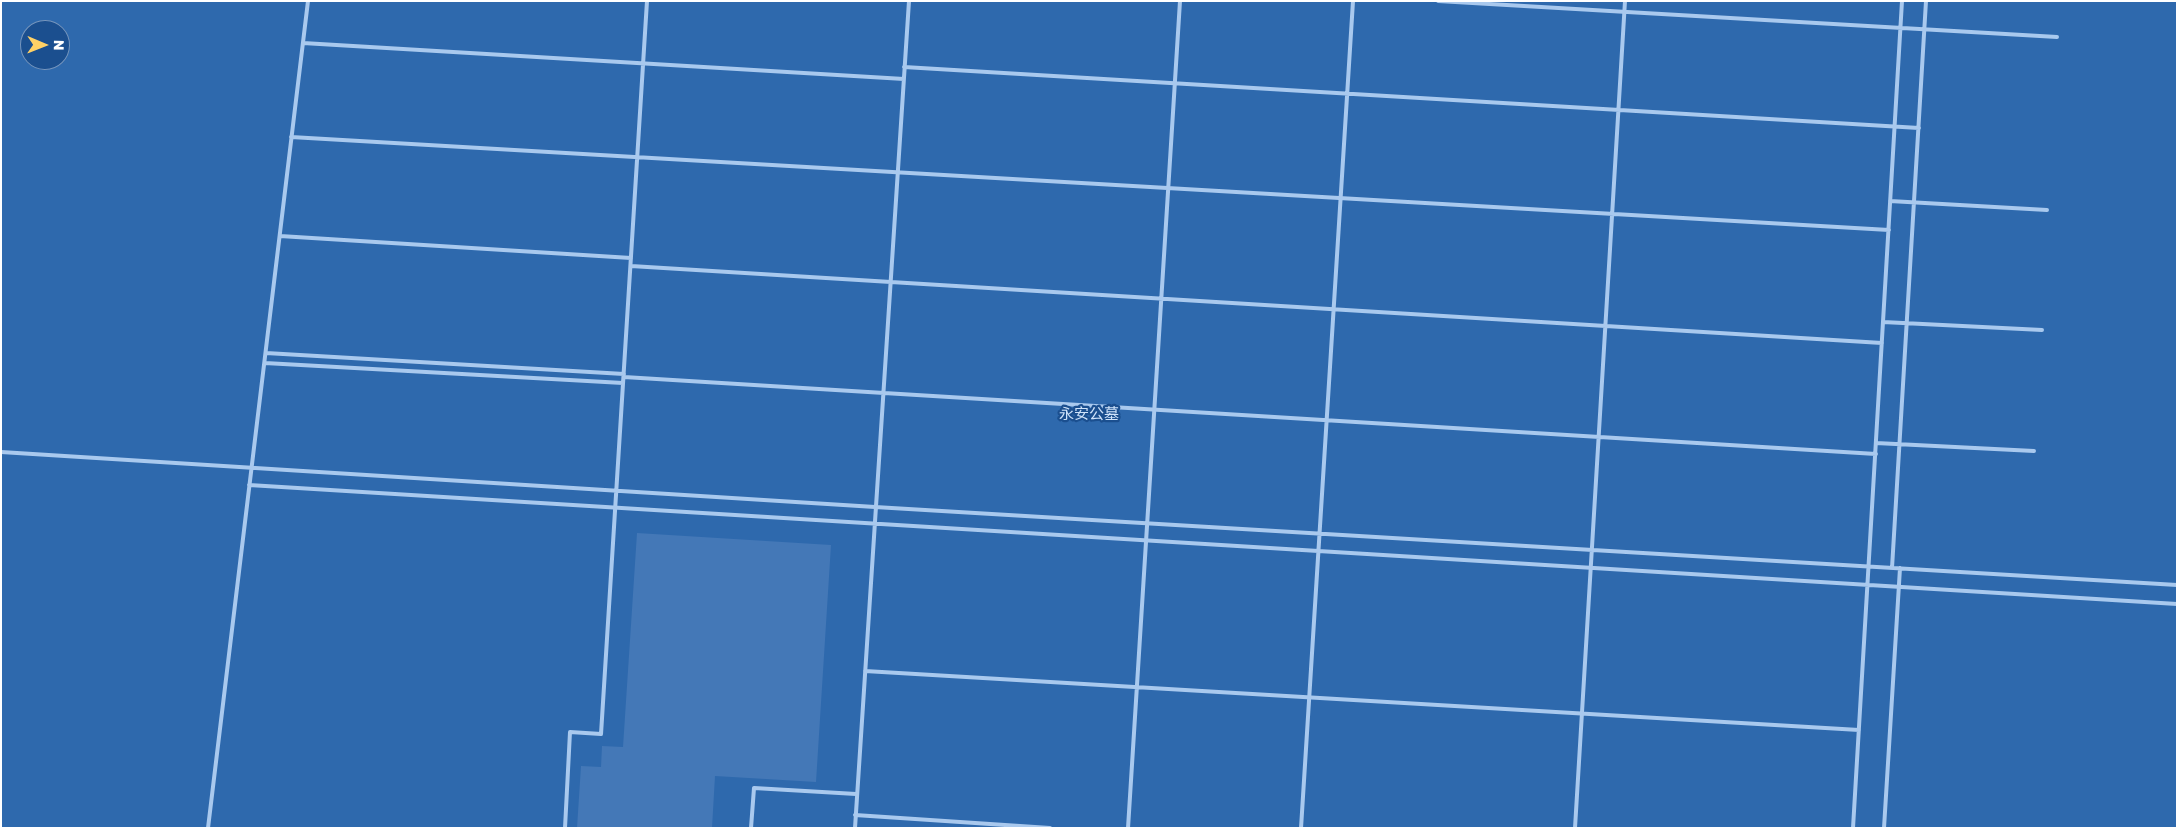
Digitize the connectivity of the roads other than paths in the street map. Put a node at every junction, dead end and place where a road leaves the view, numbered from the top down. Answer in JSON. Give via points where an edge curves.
{"nodes":[{"id":1,"x":308,"y":1,"type":"edge"},
{"id":2,"x":648,"y":1,"type":"edge"},
{"id":3,"x":909,"y":1,"type":"edge"},
{"id":4,"x":1180,"y":1,"type":"edge"},
{"id":5,"x":1353,"y":1,"type":"edge"},
{"id":6,"x":1438,"y":1,"type":"edge"},
{"id":7,"x":1625,"y":1,"type":"edge"},
{"id":8,"x":1902,"y":1,"type":"edge"},
{"id":9,"x":1926,"y":1,"type":"edge"},
{"id":10,"x":1624,"y":12,"type":"junction"},
{"id":11,"x":1900,"y":28,"type":"junction"},
{"id":12,"x":1924,"y":30,"type":"junction"},
{"id":13,"x":2057,"y":37,"type":"dead end"},
{"id":14,"x":303,"y":43,"type":"junction"},
{"id":15,"x":643,"y":63,"type":"junction"},
{"id":16,"x":904,"y":67,"type":"junction"},
{"id":17,"x":904,"y":79,"type":"junction"},
{"id":18,"x":1174,"y":84,"type":"junction"},
{"id":19,"x":1347,"y":94,"type":"junction"},
{"id":20,"x":1618,"y":110,"type":"junction"},
{"id":21,"x":1895,"y":127,"type":"junction"},
{"id":22,"x":1919,"y":128,"type":"junction"},
{"id":23,"x":292,"y":137,"type":"junction"},
{"id":24,"x":638,"y":157,"type":"junction"},
{"id":25,"x":898,"y":172,"type":"junction"},
{"id":26,"x":1168,"y":188,"type":"junction"},
{"id":27,"x":1340,"y":198,"type":"junction"},
{"id":28,"x":1890,"y":201,"type":"junction"},
{"id":29,"x":1914,"y":202,"type":"junction"},
{"id":30,"x":2047,"y":210,"type":"dead end"},
{"id":31,"x":1612,"y":214,"type":"junction"},
{"id":32,"x":1888,"y":230,"type":"junction"},
{"id":33,"x":280,"y":236,"type":"junction"},
{"id":34,"x":631,"y":258,"type":"junction"},
{"id":35,"x":630,"y":266,"type":"junction"},
{"id":36,"x":890,"y":282,"type":"junction"},
{"id":37,"x":1161,"y":298,"type":"junction"},
{"id":38,"x":1334,"y":309,"type":"junction"},
{"id":39,"x":1883,"y":322,"type":"junction"},
{"id":40,"x":1906,"y":323,"type":"junction"},
{"id":41,"x":1606,"y":326,"type":"junction"},
{"id":42,"x":2042,"y":330,"type":"dead end"},
{"id":43,"x":1882,"y":343,"type":"junction"},
{"id":44,"x":266,"y":353,"type":"junction"},
{"id":45,"x":265,"y":362,"type":"junction"},
{"id":46,"x":624,"y":376,"type":"junction"},
{"id":47,"x":623,"y":383,"type":"junction"},
{"id":48,"x":883,"y":393,"type":"junction"},
{"id":49,"x":1154,"y":410,"type":"junction"},
{"id":50,"x":1326,"y":420,"type":"junction"},
{"id":51,"x":1598,"y":436,"type":"junction"},
{"id":52,"x":1876,"y":444,"type":"junction"},
{"id":53,"x":1899,"y":445,"type":"junction"},
{"id":54,"x":2034,"y":451,"type":"dead end"},
{"id":55,"x":1,"y":452,"type":"edge"},
{"id":56,"x":1876,"y":454,"type":"junction"},
{"id":57,"x":251,"y":469,"type":"junction"},
{"id":58,"x":249,"y":485,"type":"junction"},
{"id":59,"x":616,"y":492,"type":"junction"},
{"id":60,"x":876,"y":507,"type":"junction"},
{"id":61,"x":615,"y":508,"type":"junction"},
{"id":62,"x":875,"y":524,"type":"junction"},
{"id":63,"x":1147,"y":524,"type":"junction"},
{"id":64,"x":1319,"y":534,"type":"junction"},
{"id":65,"x":1146,"y":541,"type":"junction"},
{"id":66,"x":1591,"y":550,"type":"junction"},
{"id":67,"x":1318,"y":551,"type":"junction"},
{"id":68,"x":1868,"y":567,"type":"junction"},
{"id":69,"x":1590,"y":568,"type":"junction"},
{"id":70,"x":1892,"y":568,"type":"junction"},
{"id":71,"x":1900,"y":568,"type":"junction"},
{"id":72,"x":1868,"y":585,"type":"junction"},
{"id":73,"x":2177,"y":585,"type":"edge"},
{"id":74,"x":1899,"y":586,"type":"junction"},
{"id":75,"x":2177,"y":604,"type":"edge"},
{"id":76,"x":865,"y":670,"type":"junction"},
{"id":77,"x":1137,"y":687,"type":"junction"},
{"id":78,"x":1309,"y":697,"type":"junction"},
{"id":79,"x":1582,"y":713,"type":"junction"},
{"id":80,"x":1859,"y":730,"type":"junction"},
{"id":81,"x":856,"y":794,"type":"junction"},
{"id":82,"x":855,"y":815,"type":"junction"},
{"id":83,"x":208,"y":828,"type":"edge"},
{"id":84,"x":565,"y":828,"type":"edge"},
{"id":85,"x":751,"y":828,"type":"edge"},
{"id":86,"x":854,"y":828,"type":"edge"},
{"id":87,"x":1050,"y":828,"type":"edge"},
{"id":88,"x":1128,"y":828,"type":"edge"},
{"id":89,"x":1301,"y":828,"type":"edge"},
{"id":90,"x":1575,"y":828,"type":"edge"},
{"id":91,"x":1853,"y":828,"type":"edge"},
{"id":92,"x":1884,"y":828,"type":"edge"}],
"edges":[{"from":1,"to":14,"type":"lane"},
{"from":2,"to":15,"type":"lane"},
{"from":3,"to":16,"type":"lane"},
{"from":4,"to":18,"type":"lane"},
{"from":5,"to":19,"type":"lane"},
{"from":6,"to":10,"type":"lane"},
{"from":7,"to":10,"type":"lane"},
{"from":8,"to":11,"type":"lane"},
{"from":9,"to":12,"type":"lane"},
{"from":10,"to":11,"type":"lane"},
{"from":10,"to":20,"type":"lane"},
{"from":11,"to":12,"type":"lane"},
{"from":11,"to":21,"type":"lane"},
{"from":12,"to":13,"type":"lane"},
{"from":12,"to":22,"type":"lane"},
{"from":14,"to":15,"type":"lane"},
{"from":14,"to":23,"type":"lane"},
{"from":15,"to":17,"type":"lane"},
{"from":15,"to":24,"type":"lane"},
{"from":16,"to":17,"type":"lane"},
{"from":16,"to":18,"type":"lane"},
{"from":17,"to":25,"type":"lane"},
{"from":18,"to":19,"type":"lane"},
{"from":18,"to":26,"type":"lane"},
{"from":19,"to":20,"type":"lane"},
{"from":19,"to":27,"type":"lane"},
{"from":20,"to":21,"type":"lane"},
{"from":20,"to":31,"type":"lane"},
{"from":21,"to":22,"type":"lane"},
{"from":21,"to":28,"type":"lane"},
{"from":22,"to":29,"type":"lane"},
{"from":23,"to":24,"type":"lane"},
{"from":23,"to":33,"type":"lane"},
{"from":24,"to":25,"type":"lane"},
{"from":24,"to":34,"type":"lane"},
{"from":25,"to":26,"type":"lane"},
{"from":25,"to":36,"type":"lane"},
{"from":26,"to":27,"type":"lane"},
{"from":26,"to":37,"type":"lane"},
{"from":27,"to":31,"type":"lane"},
{"from":27,"to":38,"type":"lane"},
{"from":28,"to":29,"type":"lane"},
{"from":28,"to":32,"type":"lane"},
{"from":29,"to":30,"type":"lane"},
{"from":29,"to":40,"type":"lane"},
{"from":31,"to":32,"type":"lane"},
{"from":31,"to":41,"type":"lane"},
{"from":32,"to":39,"type":"lane"},
{"from":33,"to":34,"type":"lane"},
{"from":33,"to":44,"type":"lane"},
{"from":34,"to":35,"type":"lane"},
{"from":35,"to":36,"type":"lane"},
{"from":35,"to":46,"type":"lane"},
{"from":36,"to":37,"type":"lane"},
{"from":36,"to":48,"type":"lane"},
{"from":37,"to":38,"type":"lane"},
{"from":37,"to":49,"type":"lane"},
{"from":38,"to":41,"type":"lane"},
{"from":38,"to":50,"type":"lane"},
{"from":39,"to":40,"type":"lane"},
{"from":39,"to":43,"type":"lane"},
{"from":40,"to":42,"type":"lane"},
{"from":40,"to":53,"type":"lane"},
{"from":41,"to":43,"type":"lane"},
{"from":41,"to":51,"type":"lane"},
{"from":43,"to":52,"type":"lane"},
{"from":44,"to":45,"type":"lane"},
{"from":44,"to":46,"type":"lane"},
{"from":45,"to":47,"type":"lane"},
{"from":45,"to":57,"type":"lane"},
{"from":46,"to":47,"type":"lane"},
{"from":46,"to":48,"type":"lane"},
{"from":47,"to":59,"type":"lane"},
{"from":48,"to":49,"type":"lane"},
{"from":48,"to":60,"type":"lane"},
{"from":49,"to":50,"type":"lane"},
{"from":49,"to":63,"type":"lane"},
{"from":50,"to":51,"type":"lane"},
{"from":50,"to":64,"type":"lane"},
{"from":51,"to":56,"type":"lane"},
{"from":51,"to":66,"type":"lane"},
{"from":52,"to":53,"type":"lane"},
{"from":52,"to":56,"type":"lane"},
{"from":53,"to":54,"type":"lane"},
{"from":53,"to":70,"type":"lane"},
{"from":55,"to":57,"type":"lane"},
{"from":56,"to":68,"type":"lane"},
{"from":57,"to":58,"type":"lane"},
{"from":57,"to":59,"type":"lane"},
{"from":58,"to":61,"type":"lane"},
{"from":58,"to":83,"type":"lane"},
{"from":59,"to":60,"type":"lane"},
{"from":59,"to":61,"type":"lane"},
{"from":60,"to":62,"type":"lane"},
{"from":60,"to":63,"type":"lane"},
{"from":61,"to":62,"type":"lane"},
{"from":61,"to":84,"type":"lane","via":[[602,734],[570,732]]},
{"from":62,"to":65,"type":"lane"},
{"from":62,"to":76,"type":"lane"},
{"from":63,"to":64,"type":"lane"},
{"from":63,"to":65,"type":"lane"},
{"from":64,"to":66,"type":"lane"},
{"from":64,"to":67,"type":"lane"},
{"from":65,"to":67,"type":"lane"},
{"from":65,"to":77,"type":"lane"},
{"from":66,"to":68,"type":"lane"},
{"from":66,"to":69,"type":"lane"},
{"from":67,"to":69,"type":"lane"},
{"from":67,"to":78,"type":"lane"},
{"from":68,"to":70,"type":"lane"},
{"from":68,"to":72,"type":"lane"},
{"from":69,"to":72,"type":"lane"},
{"from":69,"to":79,"type":"lane"},
{"from":70,"to":71,"type":"lane"},
{"from":71,"to":73,"type":"lane"},
{"from":71,"to":74,"type":"lane"},
{"from":72,"to":74,"type":"lane"},
{"from":72,"to":80,"type":"lane"},
{"from":74,"to":75,"type":"lane"},
{"from":74,"to":92,"type":"lane"},
{"from":76,"to":77,"type":"lane"},
{"from":76,"to":81,"type":"lane"},
{"from":77,"to":78,"type":"lane"},
{"from":77,"to":88,"type":"lane"},
{"from":78,"to":79,"type":"lane"},
{"from":78,"to":89,"type":"lane"},
{"from":79,"to":80,"type":"lane"},
{"from":79,"to":90,"type":"lane"},
{"from":80,"to":91,"type":"lane"},
{"from":81,"to":82,"type":"lane"},
{"from":81,"to":85,"type":"lane","via":[[754,788]]},
{"from":82,"to":86,"type":"lane"},
{"from":82,"to":87,"type":"lane"}]}
